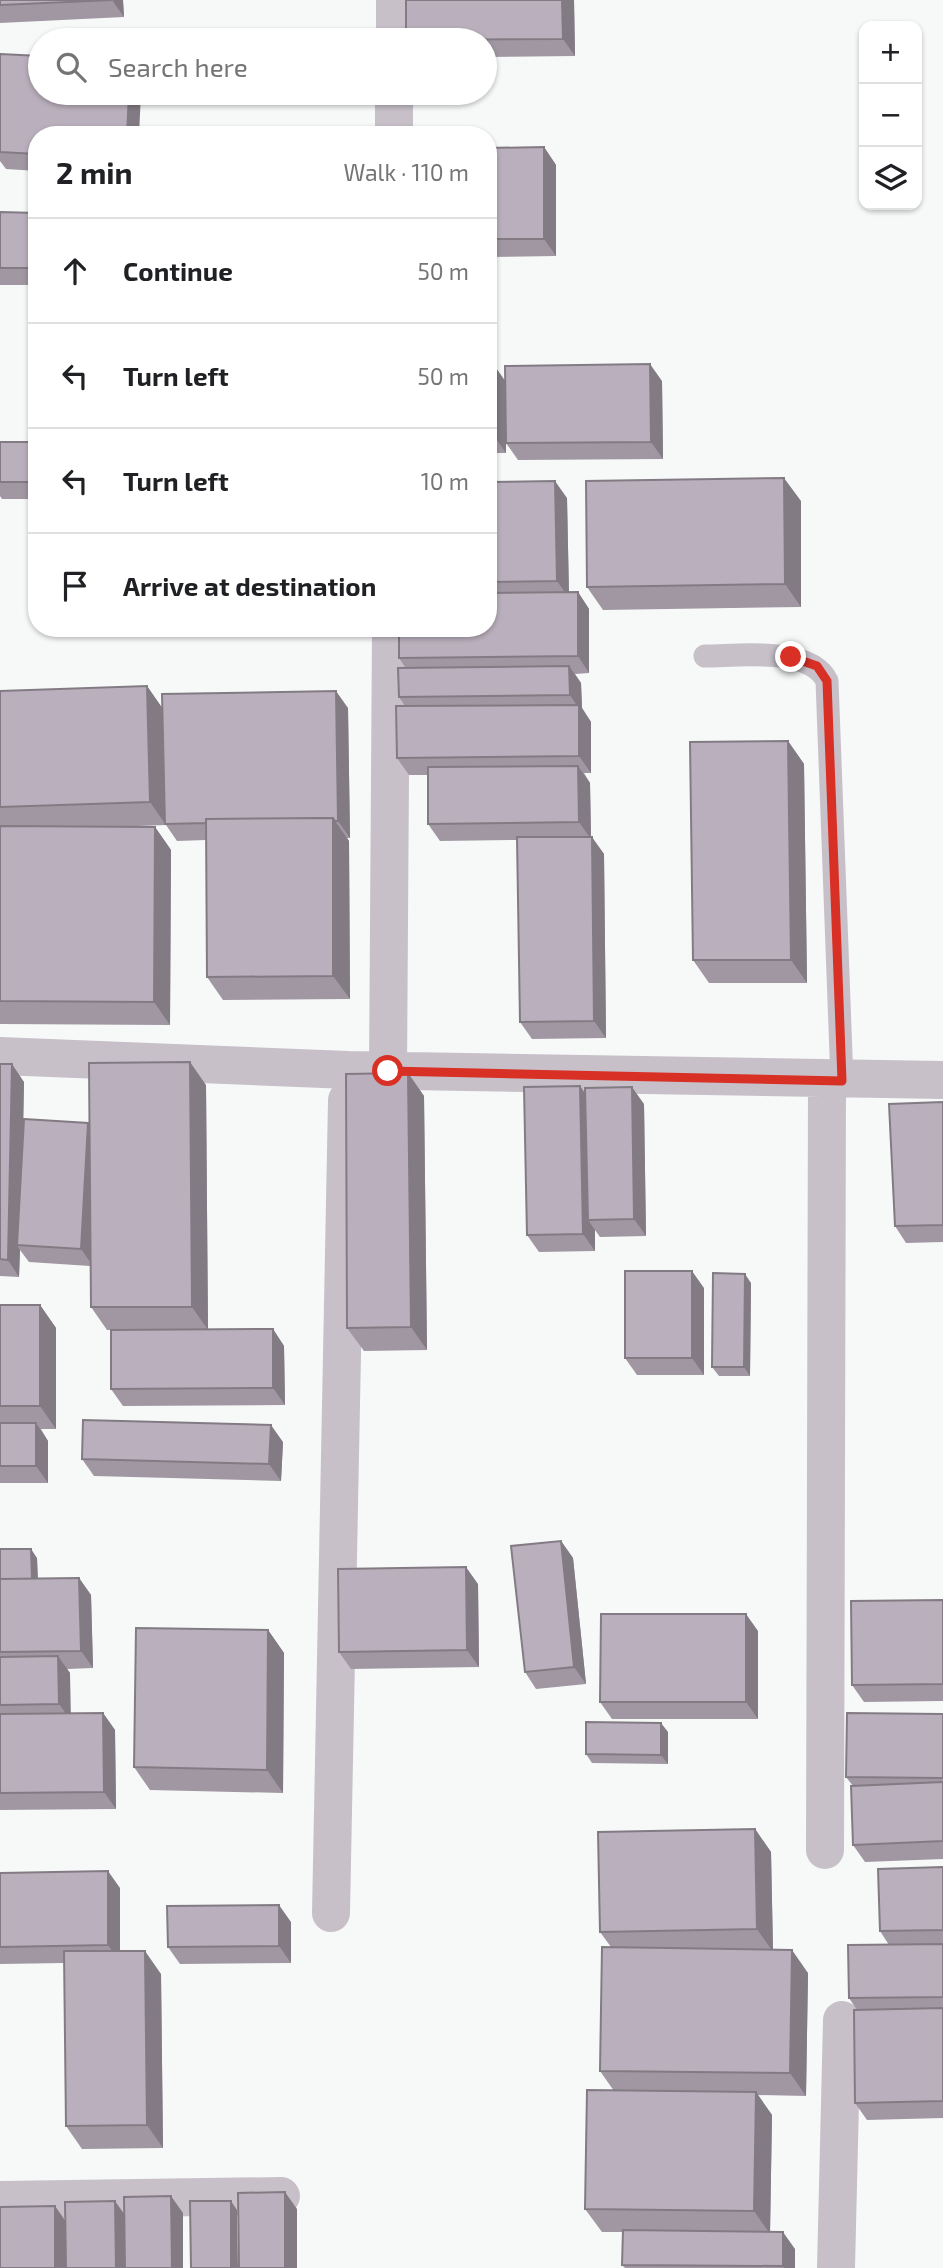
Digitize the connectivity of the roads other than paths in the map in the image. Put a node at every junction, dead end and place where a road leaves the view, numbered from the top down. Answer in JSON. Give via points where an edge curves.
{"nodes":[{"id":1,"x":395,"y":0,"type":"edge"},
{"id":2,"x":395,"y":28,"type":"edge"},
{"id":3,"x":394,"y":105,"type":"edge"},
{"id":4,"x":394,"y":126,"type":"edge"},
{"id":5,"x":391,"y":637,"type":"edge"},
{"id":6,"x":705,"y":656,"type":"dead end"},
{"id":7,"x":0,"y":1056,"type":"edge"},
{"id":8,"x":348,"y":1070,"type":"junction"},
{"id":9,"x":388,"y":1071,"type":"junction"},
{"id":10,"x":943,"y":1080,"type":"edge"},
{"id":11,"x":835,"y":1081,"type":"junction"},
{"id":12,"x":825,"y":1850,"type":"dead end"},
{"id":13,"x":331,"y":1913,"type":"dead end"},
{"id":14,"x":842,"y":2020,"type":"dead end"},
{"id":15,"x":281,"y":2196,"type":"edge"},
{"id":16,"x":0,"y":2200,"type":"edge"},
{"id":17,"x":836,"y":2268,"type":"edge"}],
"edges":[{"from":1,"to":2,"type":"street"},
{"from":3,"to":4,"type":"street"},
{"from":5,"to":9,"type":"street"},
{"from":6,"to":11,"type":"lane","via":[[791,657],[817,666],[827,681]]},
{"from":7,"to":8,"type":"street"},
{"from":8,"to":9,"type":"street"},
{"from":8,"to":13,"type":"street"},
{"from":9,"to":11,"type":"street"},
{"from":10,"to":11,"type":"street"},
{"from":11,"to":12,"type":"street"},
{"from":14,"to":17,"type":"street"},
{"from":15,"to":16,"type":"street"}]}
